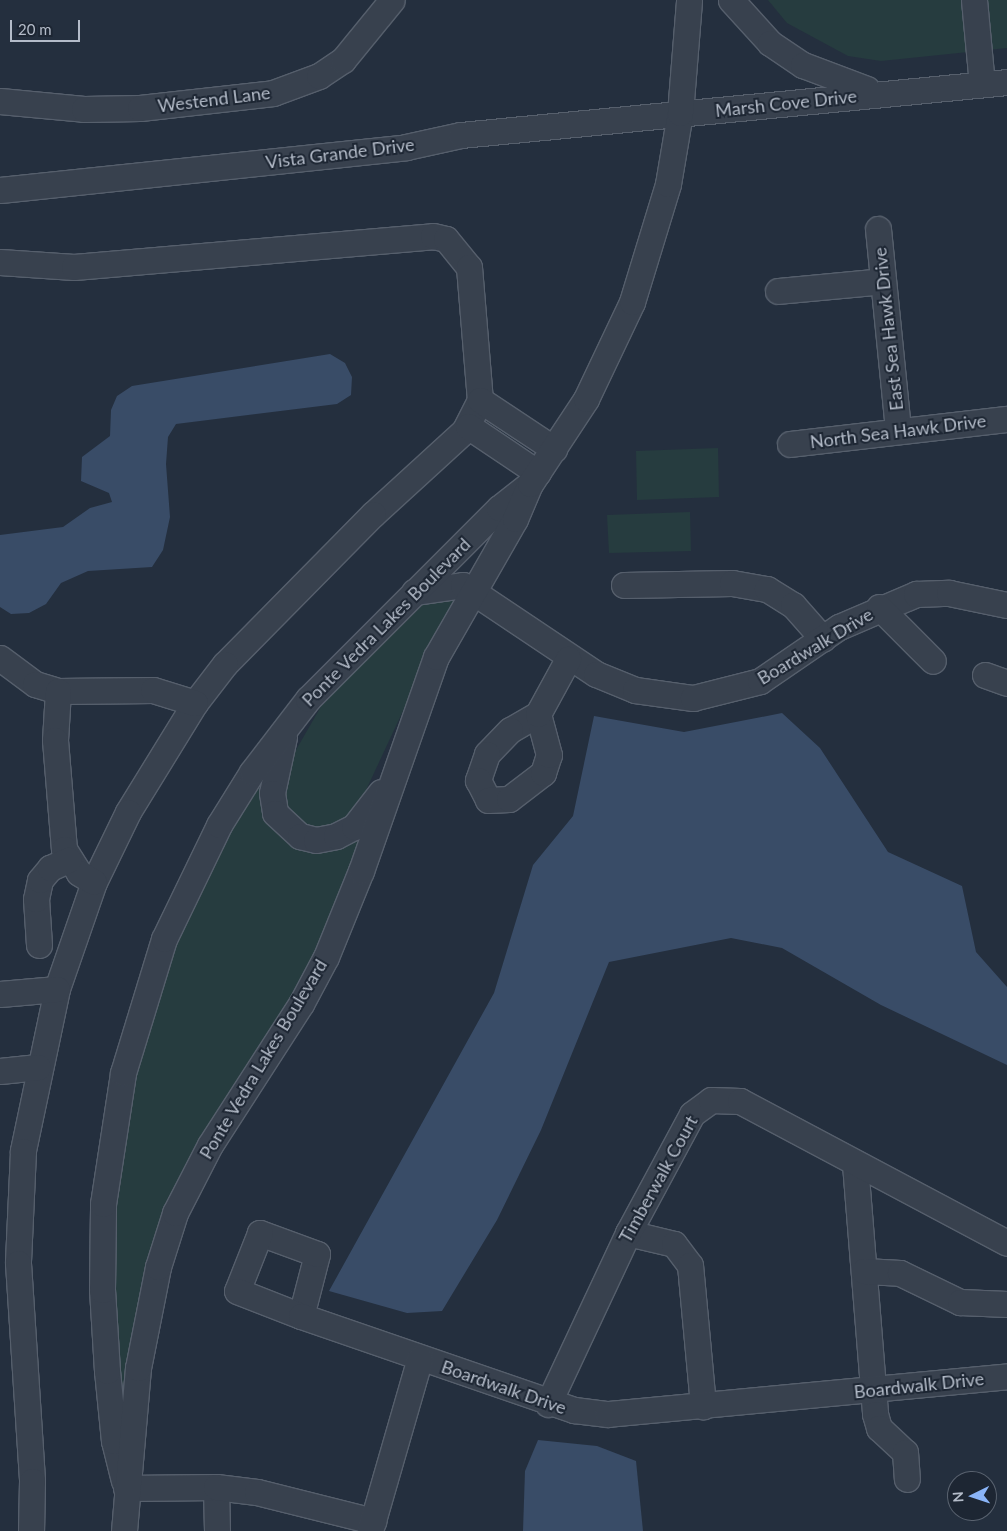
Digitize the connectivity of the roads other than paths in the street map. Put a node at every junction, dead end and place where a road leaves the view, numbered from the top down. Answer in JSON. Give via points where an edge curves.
{"nodes":[{"id":1,"x":392,"y":0,"type":"edge"},
{"id":2,"x":689,"y":0,"type":"edge"},
{"id":3,"x":731,"y":0,"type":"edge"},
{"id":4,"x":974,"y":0,"type":"edge"},
{"id":5,"x":1007,"y":82,"type":"edge"},
{"id":6,"x":982,"y":84,"type":"junction"},
{"id":7,"x":891,"y":92,"type":"junction"},
{"id":8,"x":0,"y":101,"type":"edge"},
{"id":9,"x":680,"y":113,"type":"junction"},
{"id":10,"x":0,"y":190,"type":"edge"},
{"id":11,"x":878,"y":229,"type":"dead end"},
{"id":12,"x":0,"y":262,"type":"edge"},
{"id":13,"x":883,"y":281,"type":"junction"},
{"id":14,"x":778,"y":291,"type":"dead end"},
{"id":15,"x":480,"y":400,"type":"junction"},
{"id":16,"x":1007,"y":419,"type":"edge"},
{"id":17,"x":468,"y":426,"type":"junction"},
{"id":18,"x":898,"y":429,"type":"junction"},
{"id":19,"x":790,"y":444,"type":"dead end"},
{"id":20,"x":554,"y":449,"type":"junction"},
{"id":21,"x":534,"y":479,"type":"junction"},
{"id":22,"x":624,"y":585,"type":"dead end"},
{"id":23,"x":471,"y":589,"type":"junction"},
{"id":24,"x":414,"y":592,"type":"junction"},
{"id":25,"x":1007,"y":606,"type":"edge"},
{"id":26,"x":880,"y":607,"type":"junction"},
{"id":27,"x":823,"y":639,"type":"junction"},
{"id":28,"x":0,"y":658,"type":"edge"},
{"id":29,"x":568,"y":659,"type":"junction"},
{"id":30,"x":933,"y":661,"type":"dead end"},
{"id":31,"x":58,"y":691,"type":"junction"},
{"id":32,"x":194,"y":703,"type":"junction"},
{"id":33,"x":538,"y":714,"type":"dead end"},
{"id":34,"x":286,"y":727,"type":"junction"},
{"id":35,"x":391,"y":778,"type":"junction"},
{"id":36,"x":68,"y":860,"type":"junction"},
{"id":37,"x":94,"y":882,"type":"junction"},
{"id":38,"x":38,"y":945,"type":"dead end"},
{"id":39,"x":57,"y":989,"type":"junction"},
{"id":40,"x":0,"y":994,"type":"edge"},
{"id":41,"x":38,"y":1067,"type":"junction"},
{"id":42,"x":0,"y":1071,"type":"edge"},
{"id":43,"x":855,"y":1164,"type":"junction"},
{"id":44,"x":628,"y":1233,"type":"junction"},
{"id":45,"x":1007,"y":1243,"type":"edge"},
{"id":46,"x":864,"y":1270,"type":"junction"},
{"id":47,"x":1007,"y":1304,"type":"edge"},
{"id":48,"x":301,"y":1316,"type":"dead end"},
{"id":49,"x":10,"y":1335,"type":"edge"},
{"id":50,"x":420,"y":1358,"type":"junction"},
{"id":51,"x":1007,"y":1376,"type":"edge"},
{"id":52,"x":872,"y":1390,"type":"junction"},
{"id":53,"x":548,"y":1404,"type":"junction"},
{"id":54,"x":703,"y":1406,"type":"junction"},
{"id":55,"x":907,"y":1480,"type":"dead end"},
{"id":56,"x":216,"y":1486,"type":"junction"},
{"id":57,"x":126,"y":1488,"type":"junction"},
{"id":58,"x":371,"y":1526,"type":"edge"},
{"id":59,"x":31,"y":1531,"type":"edge"},
{"id":60,"x":124,"y":1531,"type":"edge"},
{"id":61,"x":216,"y":1531,"type":"edge"}],
"edges":[{"from":1,"to":8,"type":"street","name":"Westend Lane","via":[[343,60],[319,76],[273,93],[140,108],[84,109]]},
{"from":2,"to":9,"type":"street","name":"Ponte Vedra Lakes Boulevard"},
{"from":3,"to":7,"type":"street","name":"Marsh Cove Drive","via":[[770,43],[803,66],[854,87]]},
{"from":4,"to":6,"type":"street"},
{"from":5,"to":6,"type":"street","name":"Marsh Cove Drive"},
{"from":6,"to":7,"type":"street","name":"Marsh Cove Drive"},
{"from":7,"to":9,"type":"street","name":"Marsh Cove Drive"},
{"from":9,"to":10,"type":"street","name":"Vista Grande Drive"},
{"from":9,"to":20,"type":"street","name":"Ponte Vedra Lakes Boulevard","via":[[666,193],[632,302],[607,358]]},
{"from":11,"to":13,"type":"street","name":"East Sea Hawk Drive"},
{"from":12,"to":15,"type":"street","via":[[74,267],[433,236],[446,239],[464,255],[469,267]]},
{"from":13,"to":14,"type":"street"},
{"from":13,"to":18,"type":"street","name":"East Sea Hawk Drive"},
{"from":15,"to":17,"type":"street"},
{"from":15,"to":20,"type":"street"},
{"from":16,"to":18,"type":"street","name":"North Sea Hawk Drive"},
{"from":17,"to":21,"type":"street"},
{"from":17,"to":32,"type":"street","via":[[284,601]]},
{"from":18,"to":19,"type":"street","name":"North Sea Hawk Drive"},
{"from":20,"to":21,"type":"street","name":"Ponte Vedra Lakes Boulevard"},
{"from":21,"to":23,"type":"street","name":"Ponte Vedra Lakes Boulevard","via":[[515,519]]},
{"from":21,"to":24,"type":"street","name":"Ponte Vedra Lakes Boulevard"},
{"from":22,"to":27,"type":"street","via":[[732,583],[767,589],[793,605]]},
{"from":23,"to":24,"type":"street","name":"Boardwalk Drive","via":[[451,584]]},
{"from":23,"to":29,"type":"street","name":"Boardwalk Drive"},
{"from":23,"to":35,"type":"street","name":"Ponte Vedra Lakes Boulevard","via":[[436,657]]},
{"from":24,"to":34,"type":"street","name":"Ponte Vedra Lakes Boulevard","via":[[344,660]]},
{"from":25,"to":26,"type":"street","name":"Boardwalk Drive","via":[[949,593],[916,594]]},
{"from":26,"to":27,"type":"street","name":"Boardwalk Drive"},
{"from":26,"to":30,"type":"street"},
{"from":27,"to":29,"type":"street","name":"Boardwalk Drive","via":[[760,681],[693,698],[635,690]]},
{"from":28,"to":31,"type":"street","via":[[35,684]]},
{"from":29,"to":33,"type":"street"},
{"from":31,"to":32,"type":"street","via":[[153,690]]},
{"from":31,"to":36,"type":"street","via":[[55,740]]},
{"from":32,"to":37,"type":"street","via":[[128,812]]},
{"from":34,"to":35,"type":"street","via":[[272,793],[275,813],[300,836],[316,840],[354,827]]},
{"from":34,"to":57,"type":"street","name":"Ponte Vedra Lakes Boulevard","via":[[228,810],[182,896],[150,976],[123,1073],[107,1164],[101,1252],[114,1441]]},
{"from":35,"to":57,"type":"street","name":"Ponte Vedra Lakes Boulevard","via":[[358,880],[326,957],[210,1145],[175,1213],[143,1337]]},
{"from":36,"to":37,"type":"street"},
{"from":36,"to":38,"type":"street","via":[[50,868],[40,880],[36,899]]},
{"from":37,"to":39,"type":"street"},
{"from":39,"to":40,"type":"street"},
{"from":39,"to":41,"type":"street"},
{"from":41,"to":42,"type":"street"},
{"from":41,"to":49,"type":"street","via":[[20,1197]]},
{"from":43,"to":44,"type":"street","name":"Timberwalk Court","via":[[740,1101],[711,1100],[692,1114]]},
{"from":43,"to":45,"type":"street","name":"Timberwalk Court"},
{"from":43,"to":46,"type":"street"},
{"from":44,"to":53,"type":"street","name":"Timberwalk Court"},
{"from":44,"to":54,"type":"street","via":[[674,1244],[690,1265]]},
{"from":46,"to":47,"type":"street","via":[[900,1273],[960,1302]]},
{"from":46,"to":52,"type":"street"},
{"from":48,"to":50,"type":"street"},
{"from":49,"to":59,"type":"street","via":[[32,1481]]},
{"from":50,"to":53,"type":"street","name":"Boardwalk Drive"},
{"from":50,"to":58,"type":"street","name":"Boardwalk Drive"},
{"from":51,"to":52,"type":"street","name":"Boardwalk Drive"},
{"from":52,"to":54,"type":"street","name":"Boardwalk Drive"},
{"from":52,"to":55,"type":"street","via":[[879,1428],[905,1452]]},
{"from":53,"to":54,"type":"street","name":"Boardwalk Drive","via":[[608,1414]]},
{"from":56,"to":57,"type":"street","name":"Boardwalk Drive"},
{"from":56,"to":58,"type":"street","name":"Boardwalk Drive","via":[[257,1492]]},
{"from":56,"to":61,"type":"street"},
{"from":57,"to":60,"type":"street","name":"Ponte Vedra Lakes Boulevard"}]}
